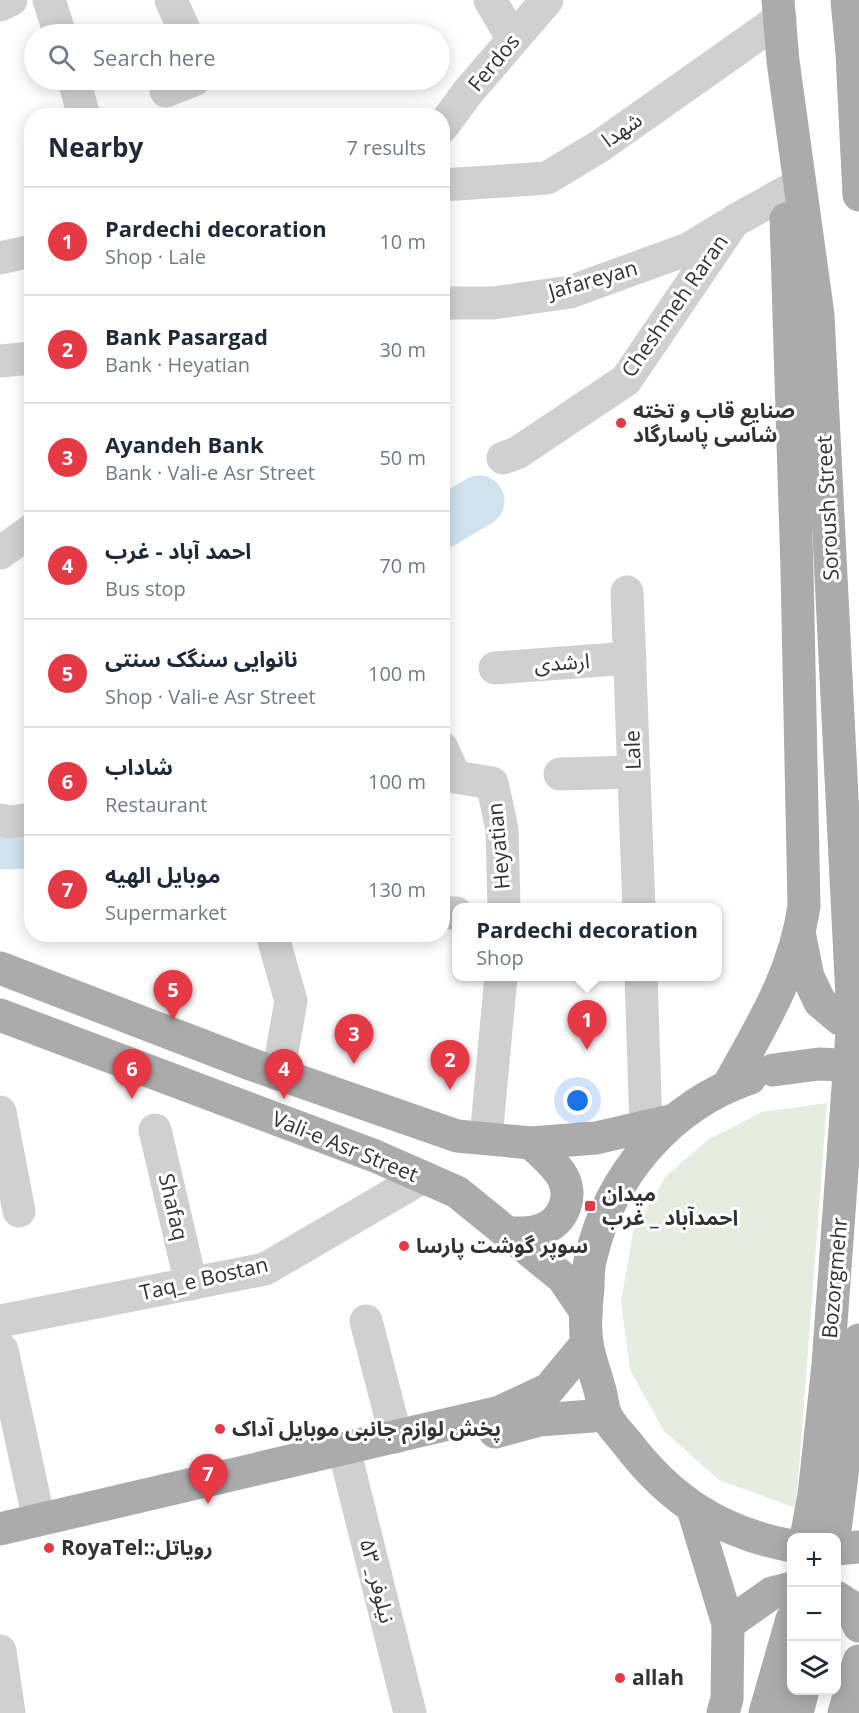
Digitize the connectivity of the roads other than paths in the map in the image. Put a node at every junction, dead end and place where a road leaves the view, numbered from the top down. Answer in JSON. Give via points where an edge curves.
{"nodes":[{"id":1,"x":11,"y":0,"type":"edge"},
{"id":2,"x":49,"y":0,"type":"edge"},
{"id":3,"x":171,"y":0,"type":"edge"},
{"id":4,"x":490,"y":0,"type":"edge"},
{"id":5,"x":547,"y":0,"type":"edge"},
{"id":6,"x":833,"y":0,"type":"edge"},
{"id":7,"x":0,"y":5,"type":"edge"},
{"id":8,"x":57,"y":24,"type":"edge"},
{"id":9,"x":182,"y":24,"type":"edge"},
{"id":10,"x":783,"y":25,"type":"edge"},
{"id":11,"x":852,"y":34,"type":"edge"},
{"id":12,"x":513,"y":39,"type":"junction"},
{"id":13,"x":77,"y":90,"type":"edge"},
{"id":14,"x":82,"y":108,"type":"edge"},
{"id":15,"x":450,"y":116,"type":"edge"},
{"id":16,"x":450,"y":184,"type":"edge"},
{"id":17,"x":786,"y":192,"type":"junction"},
{"id":18,"x":859,"y":195,"type":"edge"},
{"id":19,"x":734,"y":221,"type":"junction"},
{"id":20,"x":24,"y":253,"type":"edge"},
{"id":21,"x":0,"y":258,"type":"edge"},
{"id":22,"x":450,"y":303,"type":"edge"},
{"id":23,"x":24,"y":359,"type":"edge"},
{"id":24,"x":0,"y":361,"type":"edge"},
{"id":25,"x":503,"y":458,"type":"dead end"},
{"id":26,"x":24,"y":536,"type":"edge"},
{"id":27,"x":0,"y":553,"type":"edge"},
{"id":28,"x":627,"y":592,"type":"dead end"},
{"id":29,"x":630,"y":658,"type":"junction"},
{"id":30,"x":495,"y":668,"type":"dead end"},
{"id":31,"x":450,"y":769,"type":"edge"},
{"id":32,"x":634,"y":772,"type":"junction"},
{"id":33,"x":560,"y":774,"type":"dead end"},
{"id":34,"x":0,"y":820,"type":"edge"},
{"id":35,"x":24,"y":820,"type":"edge"},
{"id":36,"x":504,"y":903,"type":"edge"},
{"id":37,"x":639,"y":903,"type":"edge"},
{"id":38,"x":800,"y":937,"type":"junction"},
{"id":39,"x":274,"y":942,"type":"edge"},
{"id":40,"x":0,"y":968,"type":"edge"},
{"id":41,"x":501,"y":981,"type":"edge"},
{"id":42,"x":642,"y":981,"type":"edge"},
{"id":43,"x":0,"y":1015,"type":"edge"},
{"id":44,"x":856,"y":1021,"type":"edge"},
{"id":45,"x":859,"y":1066,"type":"edge"},
{"id":46,"x":278,"y":1074,"type":"junction"},
{"id":47,"x":728,"y":1086,"type":"junction"},
{"id":48,"x":0,"y":1112,"type":"edge"},
{"id":49,"x":660,"y":1124,"type":"junction"},
{"id":50,"x":155,"y":1130,"type":"dead end"},
{"id":51,"x":486,"y":1138,"type":"junction"},
{"id":52,"x":531,"y":1143,"type":"junction"},
{"id":53,"x":423,"y":1177,"type":"junction"},
{"id":54,"x":19,"y":1211,"type":"dead end"},
{"id":55,"x":510,"y":1233,"type":"junction"},
{"id":56,"x":191,"y":1284,"type":"junction"},
{"id":57,"x":366,"y":1321,"type":"dead end"},
{"id":58,"x":586,"y":1327,"type":"junction"},
{"id":59,"x":1,"y":1335,"type":"edge"},
{"id":60,"x":859,"y":1340,"type":"edge"},
{"id":61,"x":606,"y":1415,"type":"junction"},
{"id":62,"x":396,"y":1437,"type":"junction"},
{"id":63,"x":344,"y":1454,"type":"junction"},
{"id":64,"x":693,"y":1509,"type":"junction"},
{"id":65,"x":39,"y":1520,"type":"junction"},
{"id":66,"x":0,"y":1529,"type":"edge"},
{"id":67,"x":807,"y":1533,"type":"edge"},
{"id":68,"x":835,"y":1533,"type":"edge"},
{"id":69,"x":787,"y":1545,"type":"edge"},
{"id":70,"x":0,"y":1546,"type":"edge"},
{"id":71,"x":859,"y":1547,"type":"edge"},
{"id":72,"x":841,"y":1549,"type":"edge"},
{"id":73,"x":782,"y":1590,"type":"edge"},
{"id":74,"x":728,"y":1624,"type":"junction"},
{"id":75,"x":787,"y":1636,"type":"edge"},
{"id":76,"x":0,"y":1651,"type":"edge"},
{"id":77,"x":859,"y":1661,"type":"edge"},
{"id":78,"x":802,"y":1695,"type":"edge"},
{"id":79,"x":850,"y":1704,"type":"edge"},
{"id":80,"x":9,"y":1713,"type":"edge"},
{"id":81,"x":410,"y":1713,"type":"edge"},
{"id":82,"x":723,"y":1713,"type":"edge"},
{"id":83,"x":765,"y":1713,"type":"edge"},
{"id":84,"x":797,"y":1713,"type":"edge"}],
"edges":[{"from":1,"to":7,"type":"street"},
{"from":2,"to":8,"type":"street"},
{"from":3,"to":9,"type":"street"},
{"from":4,"to":12,"type":"street"},
{"from":5,"to":12,"type":"street","name":"Ferdos"},
{"from":6,"to":11,"type":"street","via":[[835,16]]},
{"from":10,"to":16,"type":"street","name":"شهدا","via":[[547,178]]},
{"from":10,"to":17,"type":"main road"},
{"from":10,"to":44,"type":"main road","name":"Soroush Street","via":[[818,315]]},
{"from":11,"to":18,"type":"main road"},
{"from":12,"to":15,"type":"street","name":"Ferdos"},
{"from":13,"to":14,"type":"street"},
{"from":17,"to":19,"type":"street","name":"Cheshmeh Raran"},
{"from":17,"to":38,"type":"main road","via":[[804,906]]},
{"from":19,"to":22,"type":"street","name":"Jafareyan","via":[[688,249],[570,292],[493,303]]},
{"from":19,"to":25,"type":"street","name":"Cheshmeh Raran","via":[[626,381],[517,453]]},
{"from":20,"to":21,"type":"street"},
{"from":23,"to":24,"type":"street"},
{"from":26,"to":27,"type":"street"},
{"from":28,"to":29,"type":"street","name":"Lale"},
{"from":29,"to":30,"type":"street","name":"ارشدی"},
{"from":29,"to":32,"type":"street","name":"Lale"},
{"from":31,"to":36,"type":"street","name":"Heyatian","via":[[492,783],[502,829]]},
{"from":32,"to":33,"type":"street"},
{"from":32,"to":37,"type":"street","name":"Lale"},
{"from":34,"to":35,"type":"street"},
{"from":38,"to":44,"type":"main road","bridge":true,"via":[[808,977],[820,1002],[840,1019]]},
{"from":38,"to":47,"type":"main road","via":[[771,1010]]},
{"from":39,"to":46,"type":"street","via":[[291,1001]]},
{"from":40,"to":46,"type":"main road","name":"Vali-e Asr Street"},
{"from":41,"to":51,"type":"street"},
{"from":42,"to":49,"type":"street"},
{"from":43,"to":53,"type":"main road","name":"Vali-e Asr Street"},
{"from":44,"to":67,"type":"main road","name":"Bozorgmehr","via":[[828,1365]]},
{"from":45,"to":47,"type":"main road","bridge":true,"via":[[819,1064],[773,1070]]},
{"from":46,"to":51,"type":"main road","name":"Vali-e Asr Street","via":[[458,1136]]},
{"from":47,"to":49,"type":"main road"},
{"from":48,"to":54,"type":"street"},
{"from":49,"to":52,"type":"main road","name":"Vali-e Asr Street","via":[[596,1138]]},
{"from":49,"to":58,"type":"main road","via":[[607,1206],[591,1258]]},
{"from":50,"to":56,"type":"street","name":"Shafaq"},
{"from":51,"to":52,"type":"main road","name":"Vali-e Asr Street"},
{"from":52,"to":55,"type":"main road","via":[[562,1176],[567,1190],[566,1206],[544,1229]]},
{"from":53,"to":55,"type":"main road","name":"Vali-e Asr Street","via":[[457,1192]]},
{"from":53,"to":56,"type":"street","name":"Taq_e Bostan","via":[[265,1269]]},
{"from":55,"to":58,"type":"main road","name":"Vali-e Asr Street","via":[[562,1278]]},
{"from":56,"to":59,"type":"street","name":"Taq_e Bostan"},
{"from":57,"to":62,"type":"street"},
{"from":58,"to":61,"type":"main road"},
{"from":58,"to":62,"type":"main road","via":[[549,1389],[500,1412]]},
{"from":59,"to":65,"type":"street"},
{"from":60,"to":68,"type":"main road","name":"Bozorgmehr"},
{"from":61,"to":63,"type":"main road","via":[[539,1420],[496,1431]]},
{"from":61,"to":64,"type":"main road","via":[[637,1456]]},
{"from":62,"to":63,"type":"main road"},
{"from":63,"to":65,"type":"main road"},
{"from":63,"to":70,"type":"main road"},
{"from":63,"to":81,"type":"street","name":"۵۳ _نیلوفر"},
{"from":64,"to":69,"type":"main road","via":[[727,1528]]},
{"from":64,"to":74,"type":"main road"},
{"from":65,"to":66,"type":"main road"},
{"from":71,"to":72,"type":"main road"},
{"from":73,"to":74,"type":"main road"},
{"from":74,"to":82,"type":"main road","via":[[727,1699]]},
{"from":75,"to":83,"type":"main road"},
{"from":76,"to":80,"type":"street"},
{"from":77,"to":79,"type":"main road"},
{"from":78,"to":84,"type":"main road"}]}
